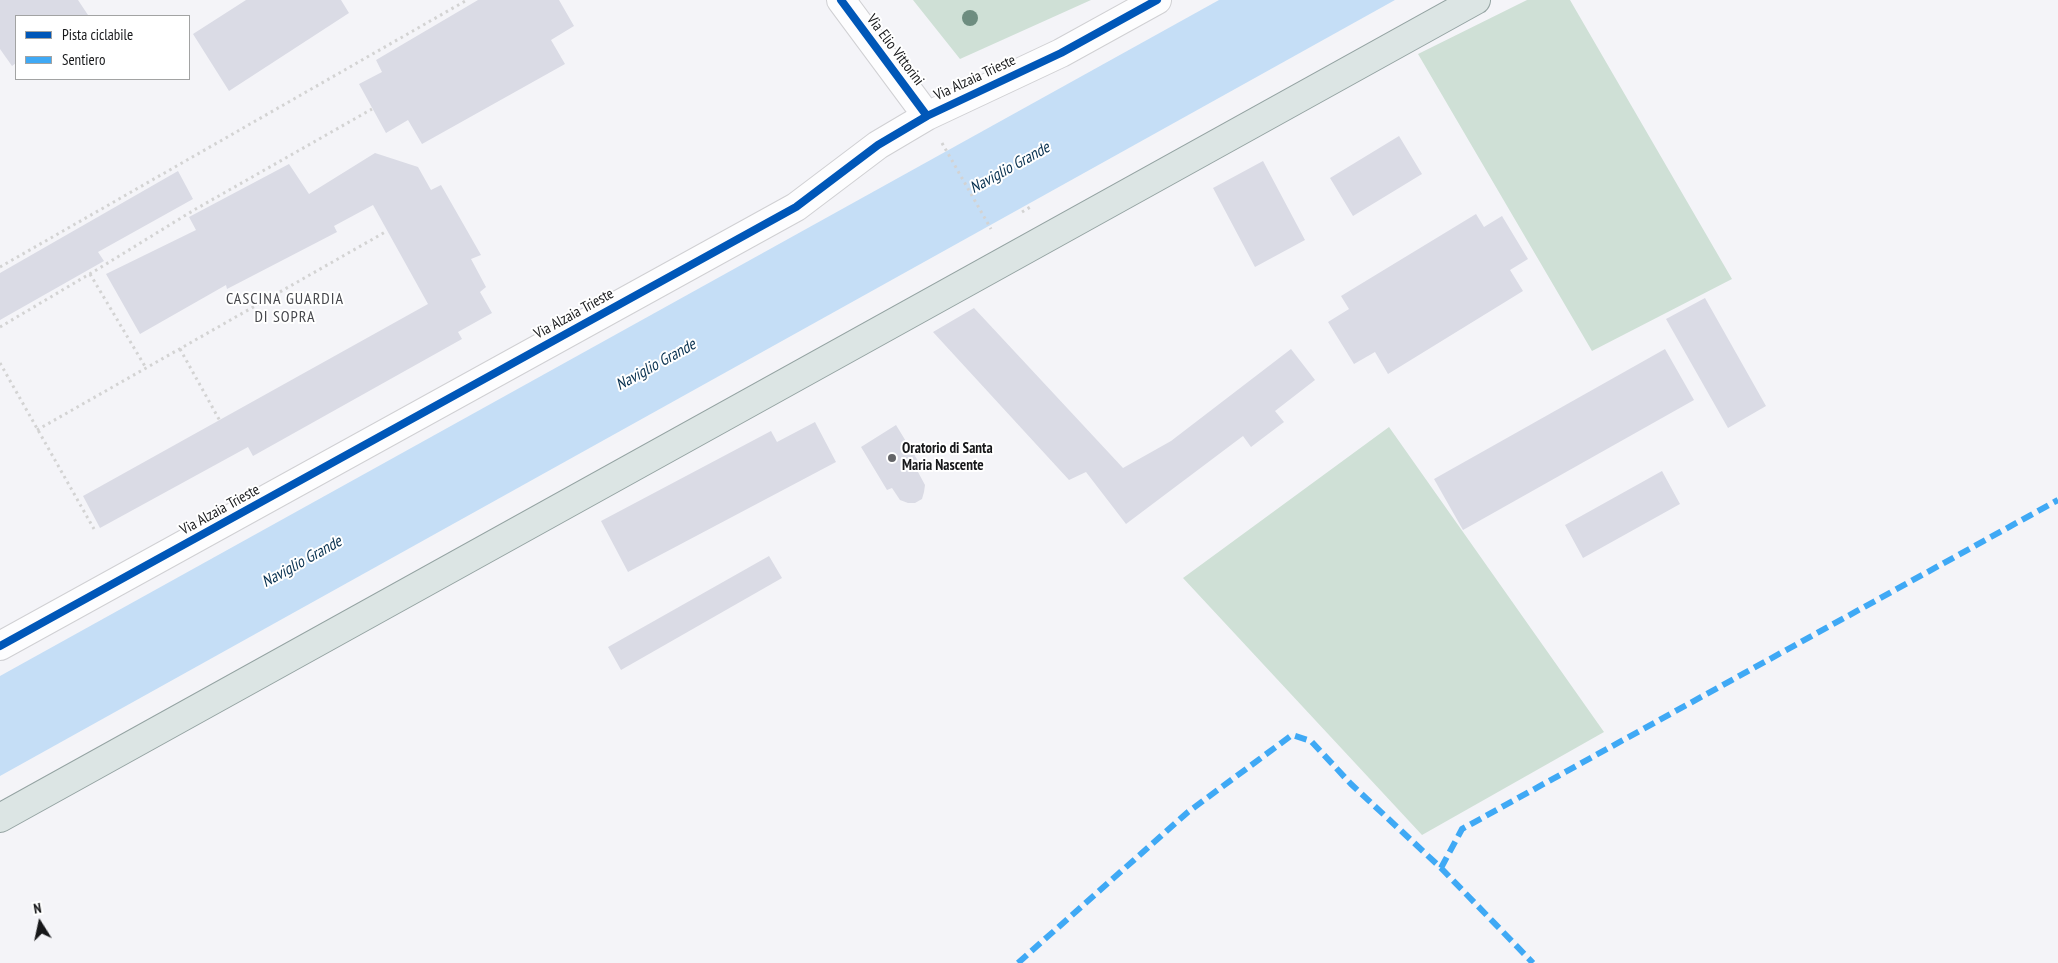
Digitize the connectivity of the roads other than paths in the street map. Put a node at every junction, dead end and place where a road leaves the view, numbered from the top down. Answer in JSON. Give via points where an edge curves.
{"nodes":[{"id":1,"x":841,"y":0,"type":"edge"},
{"id":2,"x":1157,"y":0,"type":"edge"},
{"id":3,"x":1476,"y":0,"type":"edge"},
{"id":4,"x":933,"y":127,"type":"junction"},
{"id":5,"x":0,"y":646,"type":"edge"},
{"id":6,"x":0,"y":818,"type":"edge"}],
"edges":[{"from":1,"to":4,"type":"street","name":"Via Elio Vittorini"},
{"from":2,"to":4,"type":"street","name":"Via Alzaia Trieste"},
{"from":3,"to":6,"type":"main road"},
{"from":4,"to":5,"type":"street","name":"Via Alzaia Trieste","via":[[878,145],[796,207]]}]}
